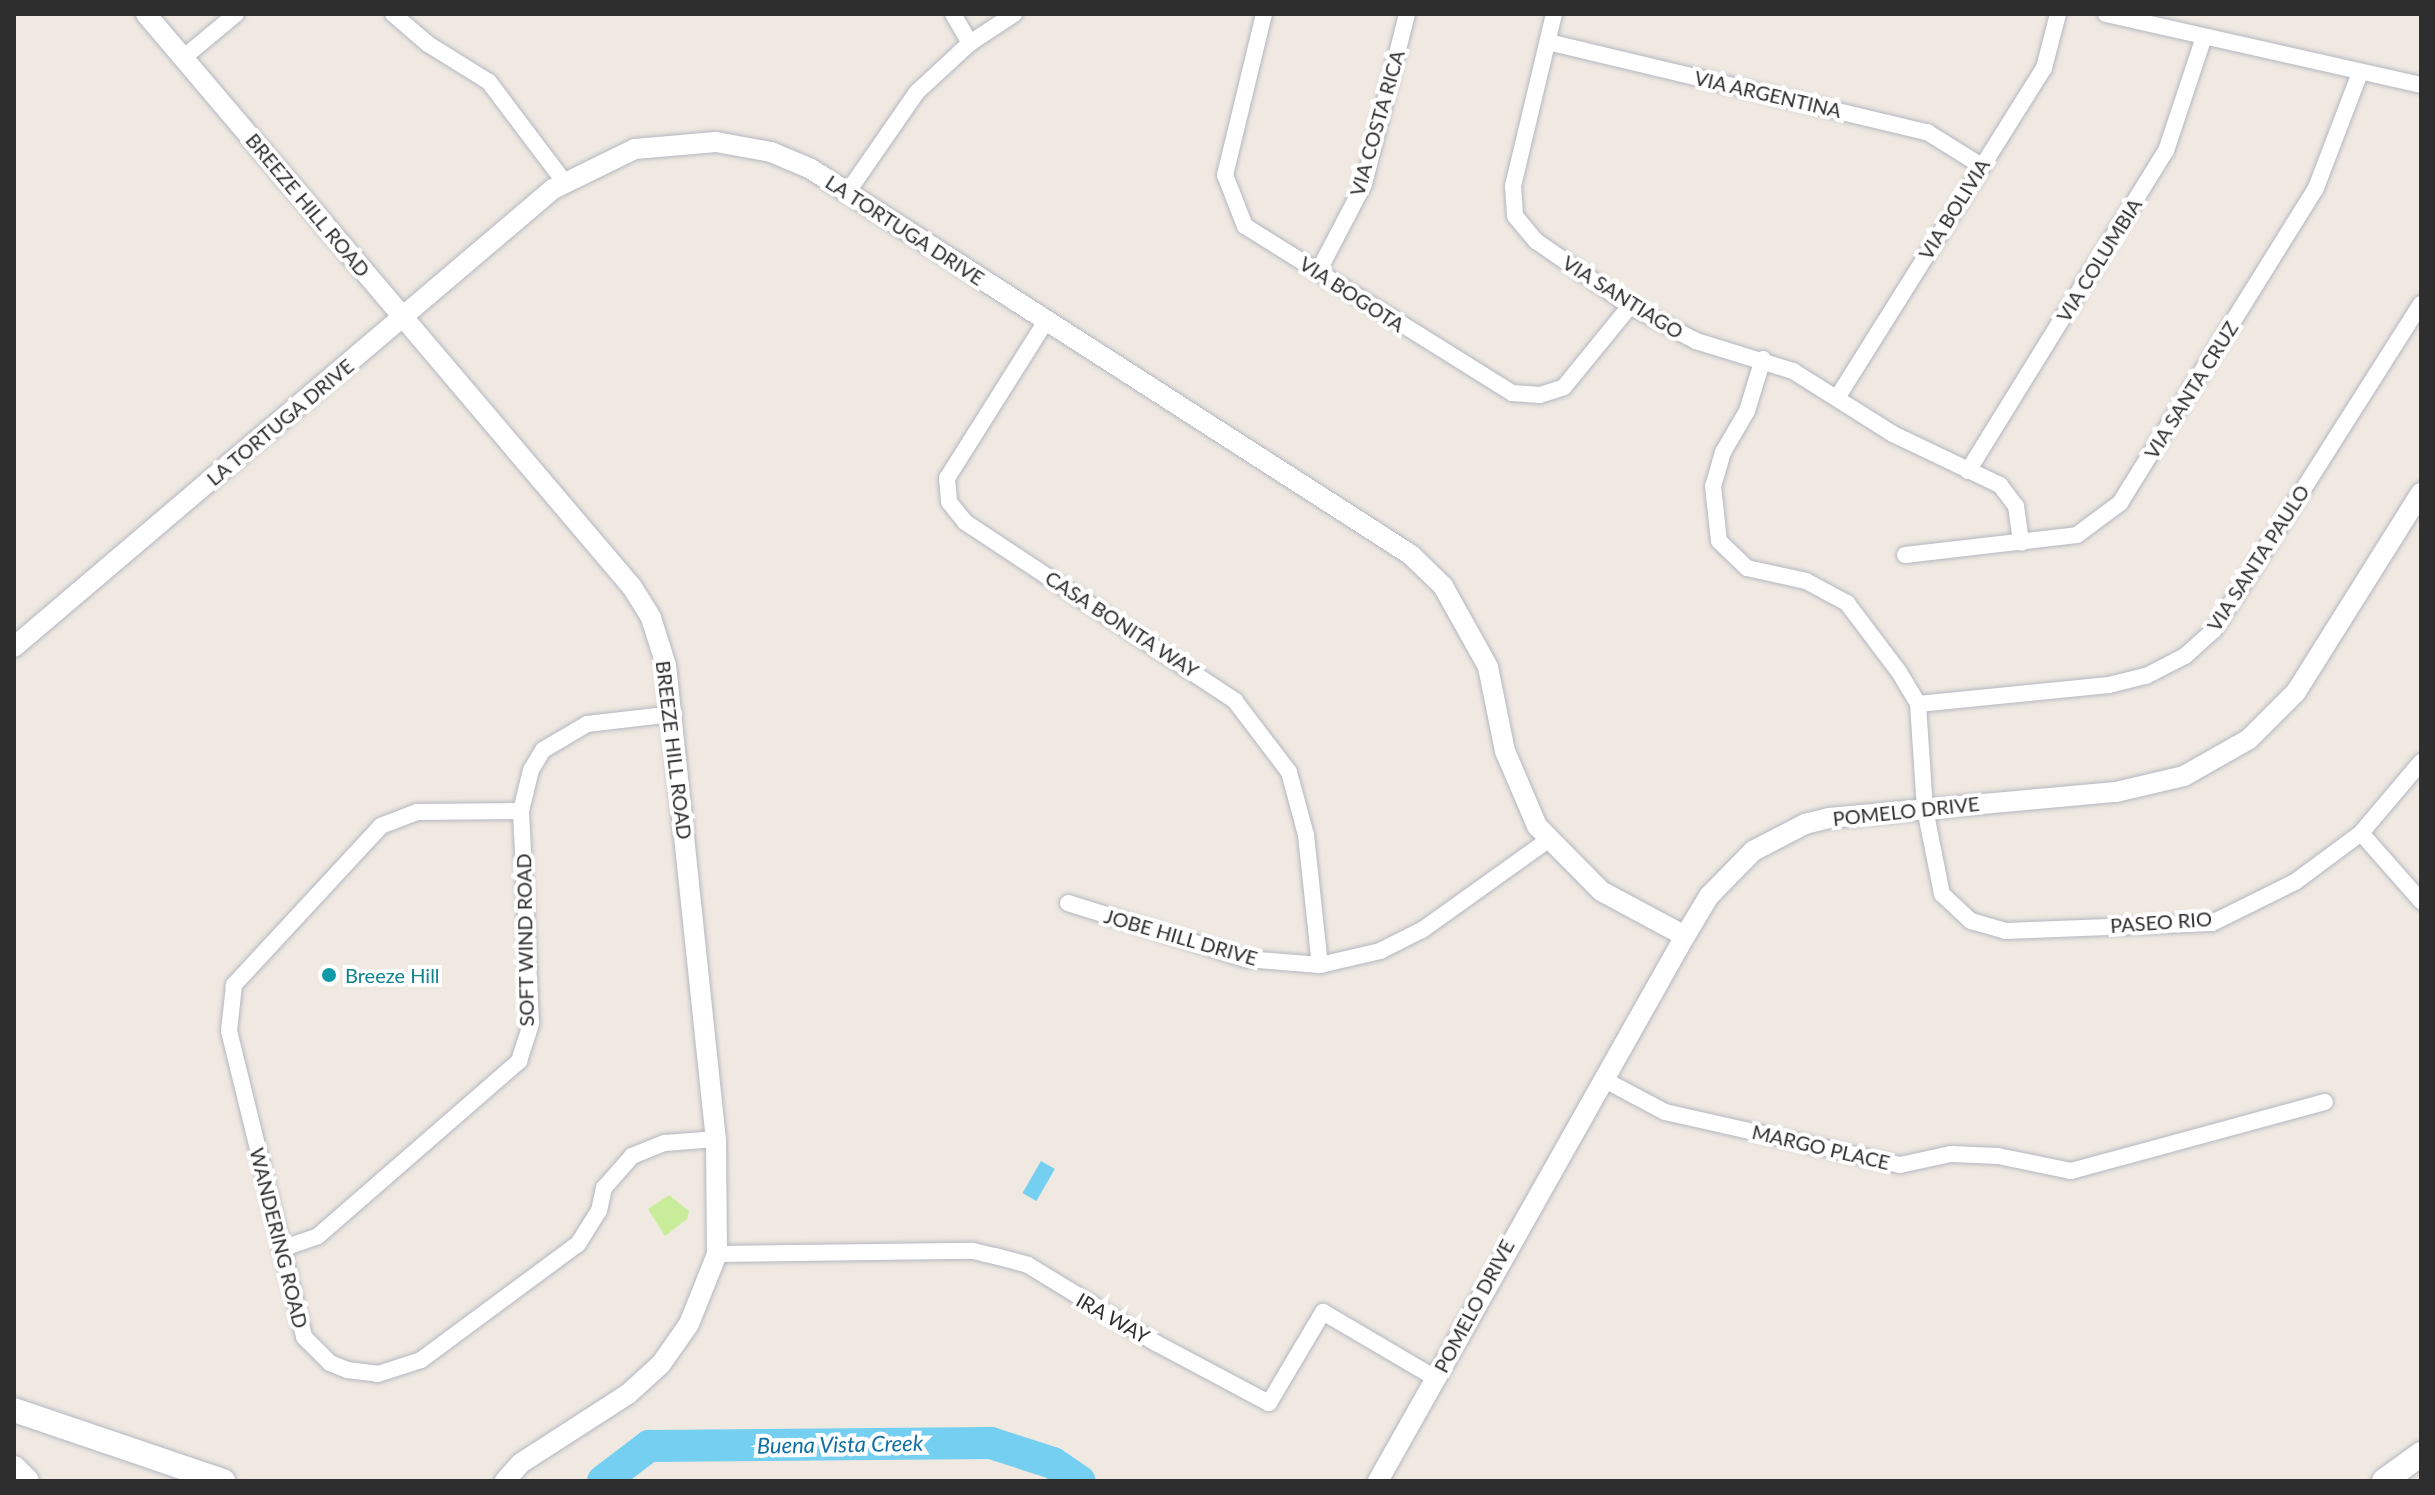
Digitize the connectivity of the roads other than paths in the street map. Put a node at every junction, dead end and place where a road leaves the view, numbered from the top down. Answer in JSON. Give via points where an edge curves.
{"nodes":[{"id":1,"x":146,"y":14,"type":"edge"},
{"id":2,"x":236,"y":14,"type":"edge"},
{"id":3,"x":393,"y":14,"type":"edge"},
{"id":4,"x":953,"y":14,"type":"edge"},
{"id":5,"x":1014,"y":14,"type":"edge"},
{"id":6,"x":1264,"y":14,"type":"edge"},
{"id":7,"x":1407,"y":14,"type":"edge"},
{"id":8,"x":1554,"y":14,"type":"edge"},
{"id":9,"x":2058,"y":14,"type":"edge"},
{"id":10,"x":2106,"y":14,"type":"edge"},
{"id":11,"x":2204,"y":37,"type":"junction"},
{"id":12,"x":1548,"y":42,"type":"junction"},
{"id":13,"x":970,"y":43,"type":"junction"},
{"id":14,"x":183,"y":58,"type":"junction"},
{"id":15,"x":2360,"y":73,"type":"junction"},
{"id":16,"x":2421,"y":85,"type":"edge"},
{"id":17,"x":1980,"y":165,"type":"junction"},
{"id":18,"x":565,"y":183,"type":"junction"},
{"id":19,"x":847,"y":193,"type":"junction"},
{"id":20,"x":1318,"y":272,"type":"junction"},
{"id":21,"x":2421,"y":304,"type":"edge"},
{"id":22,"x":1630,"y":306,"type":"junction"},
{"id":23,"x":403,"y":318,"type":"junction"},
{"id":24,"x":1046,"y":321,"type":"junction"},
{"id":25,"x":1763,"y":359,"type":"junction"},
{"id":26,"x":1837,"y":398,"type":"junction"},
{"id":27,"x":1968,"y":471,"type":"junction"},
{"id":28,"x":2421,"y":493,"type":"edge"},
{"id":29,"x":2021,"y":543,"type":"junction"},
{"id":30,"x":1905,"y":555,"type":"dead end"},
{"id":31,"x":14,"y":647,"type":"edge"},
{"id":32,"x":1918,"y":704,"type":"junction"},
{"id":33,"x":674,"y":714,"type":"junction"},
{"id":34,"x":2421,"y":762,"type":"edge"},
{"id":35,"x":1925,"y":809,"type":"junction"},
{"id":36,"x":521,"y":811,"type":"junction"},
{"id":37,"x":2361,"y":833,"type":"junction"},
{"id":38,"x":1548,"y":840,"type":"junction"},
{"id":39,"x":2421,"y":901,"type":"edge"},
{"id":40,"x":1068,"y":903,"type":"dead end"},
{"id":41,"x":1685,"y":936,"type":"junction"},
{"id":42,"x":1320,"y":965,"type":"junction"},
{"id":43,"x":1603,"y":1079,"type":"junction"},
{"id":44,"x":2325,"y":1102,"type":"dead end"},
{"id":45,"x":716,"y":1139,"type":"junction"},
{"id":46,"x":281,"y":1249,"type":"junction"},
{"id":47,"x":717,"y":1254,"type":"junction"},
{"id":48,"x":1435,"y":1378,"type":"junction"},
{"id":49,"x":14,"y":1410,"type":"edge"},
{"id":50,"x":2421,"y":1454,"type":"edge"},
{"id":51,"x":14,"y":1468,"type":"edge"},
{"id":52,"x":27,"y":1481,"type":"edge"},
{"id":53,"x":223,"y":1481,"type":"edge"},
{"id":54,"x":505,"y":1481,"type":"edge"},
{"id":55,"x":1378,"y":1481,"type":"edge"},
{"id":56,"x":2384,"y":1481,"type":"edge"}],
"edges":[{"from":1,"to":14,"type":"street","name":"BREEZE HILL ROAD"},
{"from":2,"to":14,"type":"street"},
{"from":3,"to":18,"type":"street","via":[[428,44],[489,82]]},
{"from":4,"to":13,"type":"street"},
{"from":5,"to":13,"type":"street"},
{"from":6,"to":20,"type":"street","name":"VIA BOGOTA","via":[[1225,175],[1245,226]]},
{"from":7,"to":20,"type":"street","name":"VIA COSTA RICA","via":[[1364,184]]},
{"from":8,"to":12,"type":"street","name":"VIA SANTIAGO"},
{"from":9,"to":17,"type":"street","name":"VIA BOLIVIA","via":[[2044,68]]},
{"from":10,"to":11,"type":"street"},
{"from":11,"to":15,"type":"street"},
{"from":11,"to":27,"type":"street","name":"VIA COLUMBIA","via":[[2166,151]]},
{"from":12,"to":17,"type":"street","name":"VIA ARGENTINA","via":[[1927,132]]},
{"from":12,"to":22,"type":"street","name":"VIA SANTIAGO","via":[[1513,186],[1515,216],[1536,241]]},
{"from":13,"to":19,"type":"street","via":[[917,92]]},
{"from":14,"to":23,"type":"street","name":"BREEZE HILL ROAD"},
{"from":15,"to":16,"type":"street"},
{"from":15,"to":29,"type":"street","name":"VIA SANTA CRUZ","via":[[2316,188],[2120,503],[2077,535]]},
{"from":17,"to":26,"type":"street","name":"VIA BOLIVIA"},
{"from":18,"to":19,"type":"street","name":"LA TORTUGA DRIVE","via":[[635,149],[716,142],[771,152]]},
{"from":18,"to":23,"type":"street","name":"LA TORTUGA DRIVE"},
{"from":19,"to":24,"type":"street","name":"LA TORTUGA DRIVE"},
{"from":20,"to":22,"type":"street","name":"VIA BOGOTA","via":[[1512,393],[1540,395],[1564,387]]},
{"from":21,"to":32,"type":"street","name":"VIA SANTA PAULO","via":[[2214,630],[2185,656],[2146,676],[2109,685]]},
{"from":22,"to":25,"type":"street","name":"VIA SANTIAGO","via":[[1696,341]]},
{"from":23,"to":31,"type":"street","name":"LA TORTUGA DRIVE"},
{"from":23,"to":33,"type":"street","name":"BREEZE HILL ROAD","via":[[632,587],[655,630]]},
{"from":24,"to":38,"type":"street","name":"LA TORTUGA DRIVE","via":[[1411,555],[1443,586],[1488,667],[1505,751]]},
{"from":24,"to":42,"type":"street","name":"CASA BONITA WAY","via":[[947,478],[949,502],[965,522],[1235,701],[1289,772],[1306,835]]},
{"from":25,"to":26,"type":"street","name":"VIA SANTIAGO"},
{"from":25,"to":32,"type":"street","via":[[1747,411],[1723,452],[1713,486],[1719,541],[1747,568],[1806,581],[1847,603]]},
{"from":26,"to":27,"type":"street","name":"VIA SANTIAGO"},
{"from":27,"to":29,"type":"street","name":"VIA SANTIAGO","via":[[2000,485],[2016,506]]},
{"from":28,"to":35,"type":"street","name":"POMELO DRIVE","via":[[2296,692],[2249,739],[2184,776],[2116,792]]},
{"from":29,"to":30,"type":"street","name":"VIA SANTA CRUZ"},
{"from":32,"to":35,"type":"street","name":"PASEO RIO"},
{"from":33,"to":36,"type":"street","name":"SOFT WIND ROAD","via":[[587,724],[561,736],[543,750],[531,770]]},
{"from":33,"to":45,"type":"street","name":"BREEZE HILL ROAD"},
{"from":34,"to":37,"type":"street","name":"PASEO RIO"},
{"from":35,"to":37,"type":"street","name":"PASEO RIO","via":[[1942,894],[1971,921],[2005,931],[2212,923],[2295,882]]},
{"from":35,"to":41,"type":"street","name":"POMELO DRIVE","via":[[1805,824],[1753,851],[1709,896]]},
{"from":36,"to":46,"type":"street","name":"SOFT WIND ROAD","via":[[531,1023],[519,1061],[318,1236]]},
{"from":36,"to":46,"type":"street","name":"WANDERING ROAD","via":[[417,812],[381,826],[234,985],[229,1031]]},
{"from":37,"to":39,"type":"street"},
{"from":38,"to":41,"type":"street","name":"LA TORTUGA DRIVE","via":[[1601,891]]},
{"from":38,"to":42,"type":"street","name":"JOBE HILL DRIVE","via":[[1422,930],[1380,951]]},
{"from":40,"to":42,"type":"street","name":"JOBE HILL DRIVE","via":[[1246,959]]},
{"from":41,"to":43,"type":"street","name":"POMELO DRIVE"},
{"from":43,"to":44,"type":"street","name":"MARGO PLACE","via":[[1665,1112],[1900,1165],[1967,1154],[2071,1171]]},
{"from":43,"to":48,"type":"street","name":"POMELO DRIVE"},
{"from":45,"to":46,"type":"street","name":"WANDERING ROAD","via":[[665,1143],[632,1156],[604,1188],[599,1211],[578,1244],[421,1360],[378,1374],[330,1363],[304,1337]]},
{"from":45,"to":47,"type":"street","name":"BREEZE HILL ROAD"},
{"from":47,"to":48,"type":"street","name":"IRA WAY","via":[[957,1251],[995,1256],[1028,1265],[1156,1343],[1269,1403],[1323,1312]]},
{"from":47,"to":54,"type":"street","name":"BREEZE HILL ROAD","via":[[689,1324],[661,1364],[608,1408],[521,1463]]},
{"from":48,"to":55,"type":"street","name":"POMELO DRIVE"},
{"from":49,"to":53,"type":"main road"},
{"from":50,"to":56,"type":"main road"},
{"from":51,"to":52,"type":"main road"}]}
